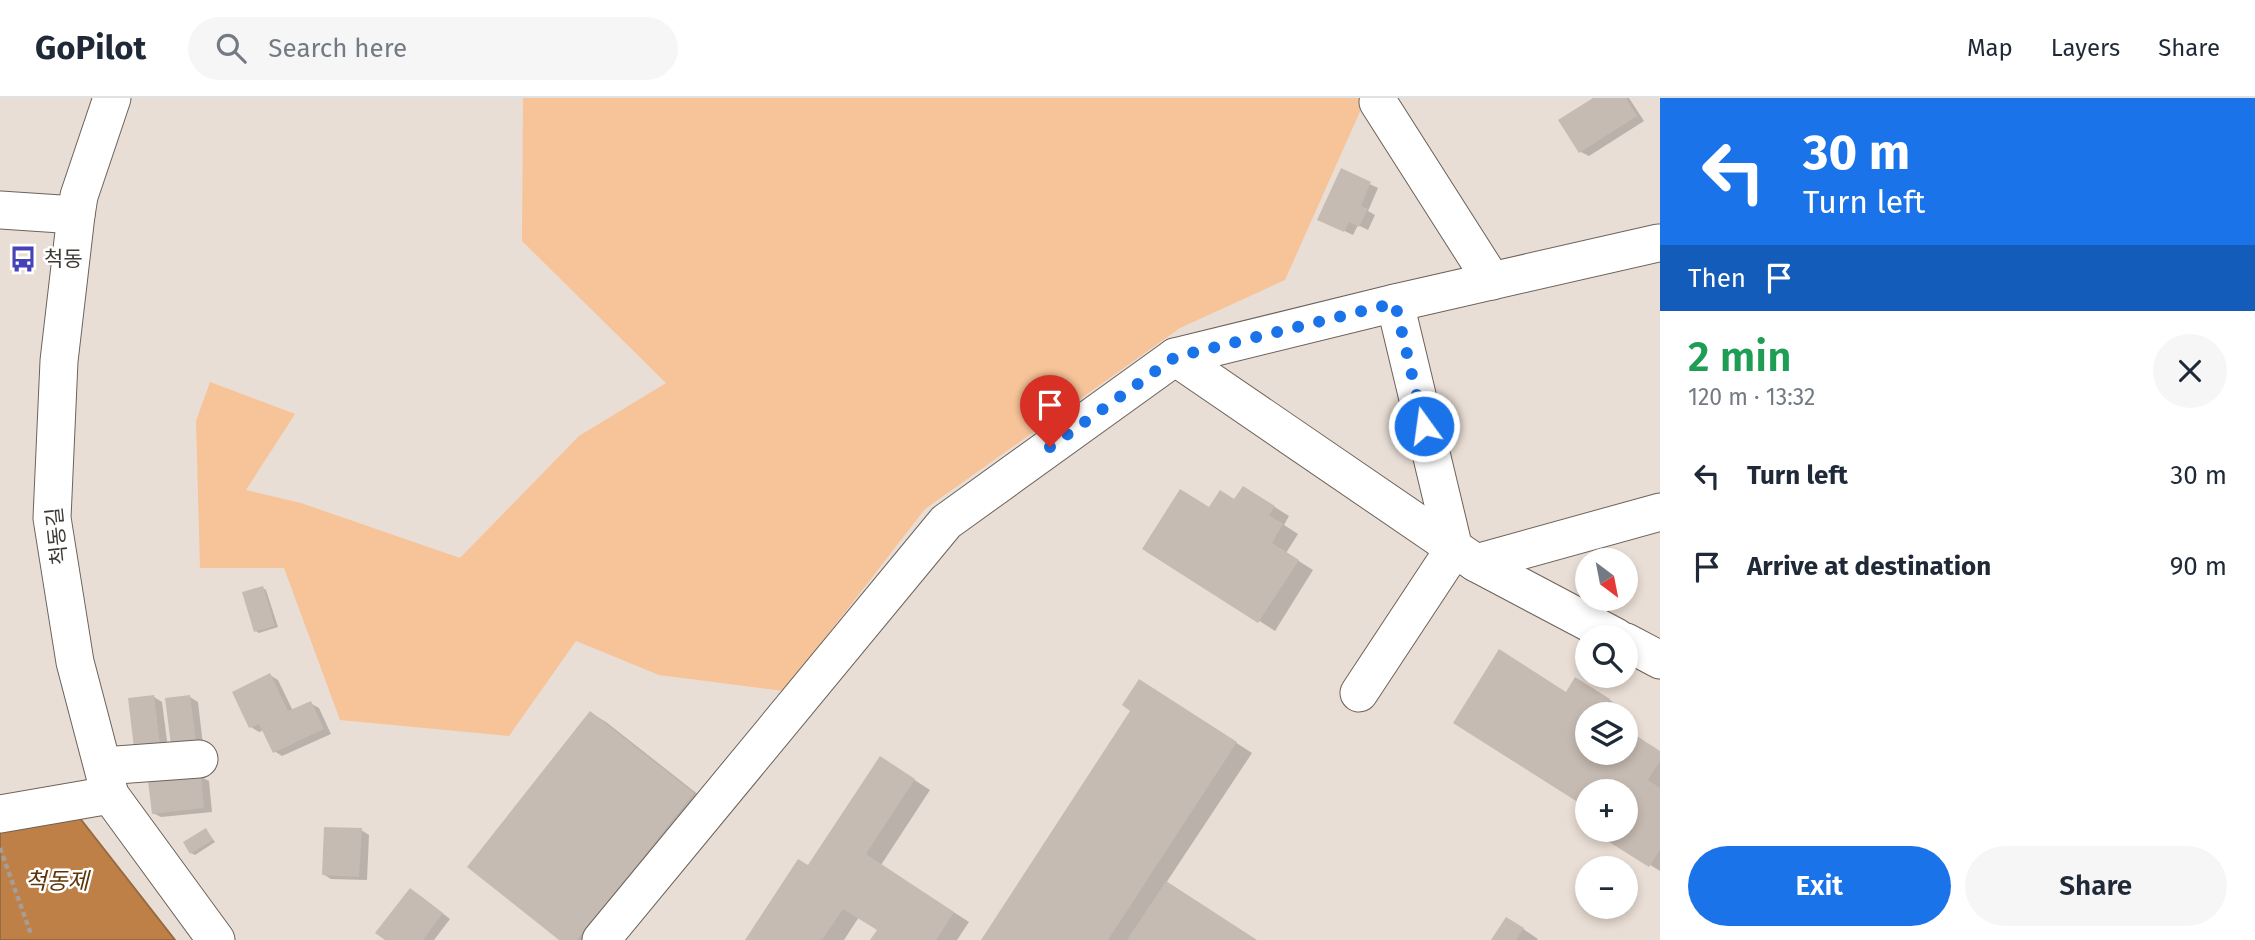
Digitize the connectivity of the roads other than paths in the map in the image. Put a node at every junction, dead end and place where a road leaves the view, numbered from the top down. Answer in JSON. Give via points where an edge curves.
{"nodes":[{"id":1,"x":112,"y":98,"type":"edge"},
{"id":2,"x":1378,"y":102,"type":"dead end"},
{"id":3,"x":0,"y":210,"type":"edge"},
{"id":4,"x":76,"y":215,"type":"junction"},
{"id":5,"x":1660,"y":244,"type":"edge"},
{"id":6,"x":1492,"y":281,"type":"junction"},
{"id":7,"x":1395,"y":303,"type":"junction"},
{"id":8,"x":1175,"y":357,"type":"junction"},
{"id":9,"x":1660,"y":512,"type":"edge"},
{"id":10,"x":1465,"y":556,"type":"junction"},
{"id":11,"x":1594,"y":625,"type":"edge"},
{"id":12,"x":1638,"y":648,"type":"edge"},
{"id":13,"x":1660,"y":660,"type":"edge"},
{"id":14,"x":1359,"y":693,"type":"dead end"},
{"id":15,"x":199,"y":759,"type":"dead end"},
{"id":16,"x":107,"y":781,"type":"junction"},
{"id":17,"x":0,"y":814,"type":"edge"},
{"id":18,"x":216,"y":940,"type":"edge"},
{"id":19,"x":601,"y":940,"type":"edge"}],
"edges":[{"from":1,"to":4,"type":"street","name":"척동길"},
{"from":2,"to":6,"type":"street"},
{"from":3,"to":4,"type":"street"},
{"from":4,"to":16,"type":"street","name":"척동길","via":[[59,361],[52,518],[75,663]]},
{"from":5,"to":6,"type":"street"},
{"from":6,"to":7,"type":"street"},
{"from":7,"to":8,"type":"street"},
{"from":7,"to":10,"type":"street"},
{"from":8,"to":10,"type":"street"},
{"from":8,"to":19,"type":"street","via":[[946,522]]},
{"from":9,"to":10,"type":"street"},
{"from":10,"to":11,"type":"street"},
{"from":10,"to":14,"type":"street"},
{"from":12,"to":13,"type":"street"},
{"from":15,"to":16,"type":"street"},
{"from":16,"to":17,"type":"street"},
{"from":16,"to":18,"type":"street","name":"척동길"}]}
